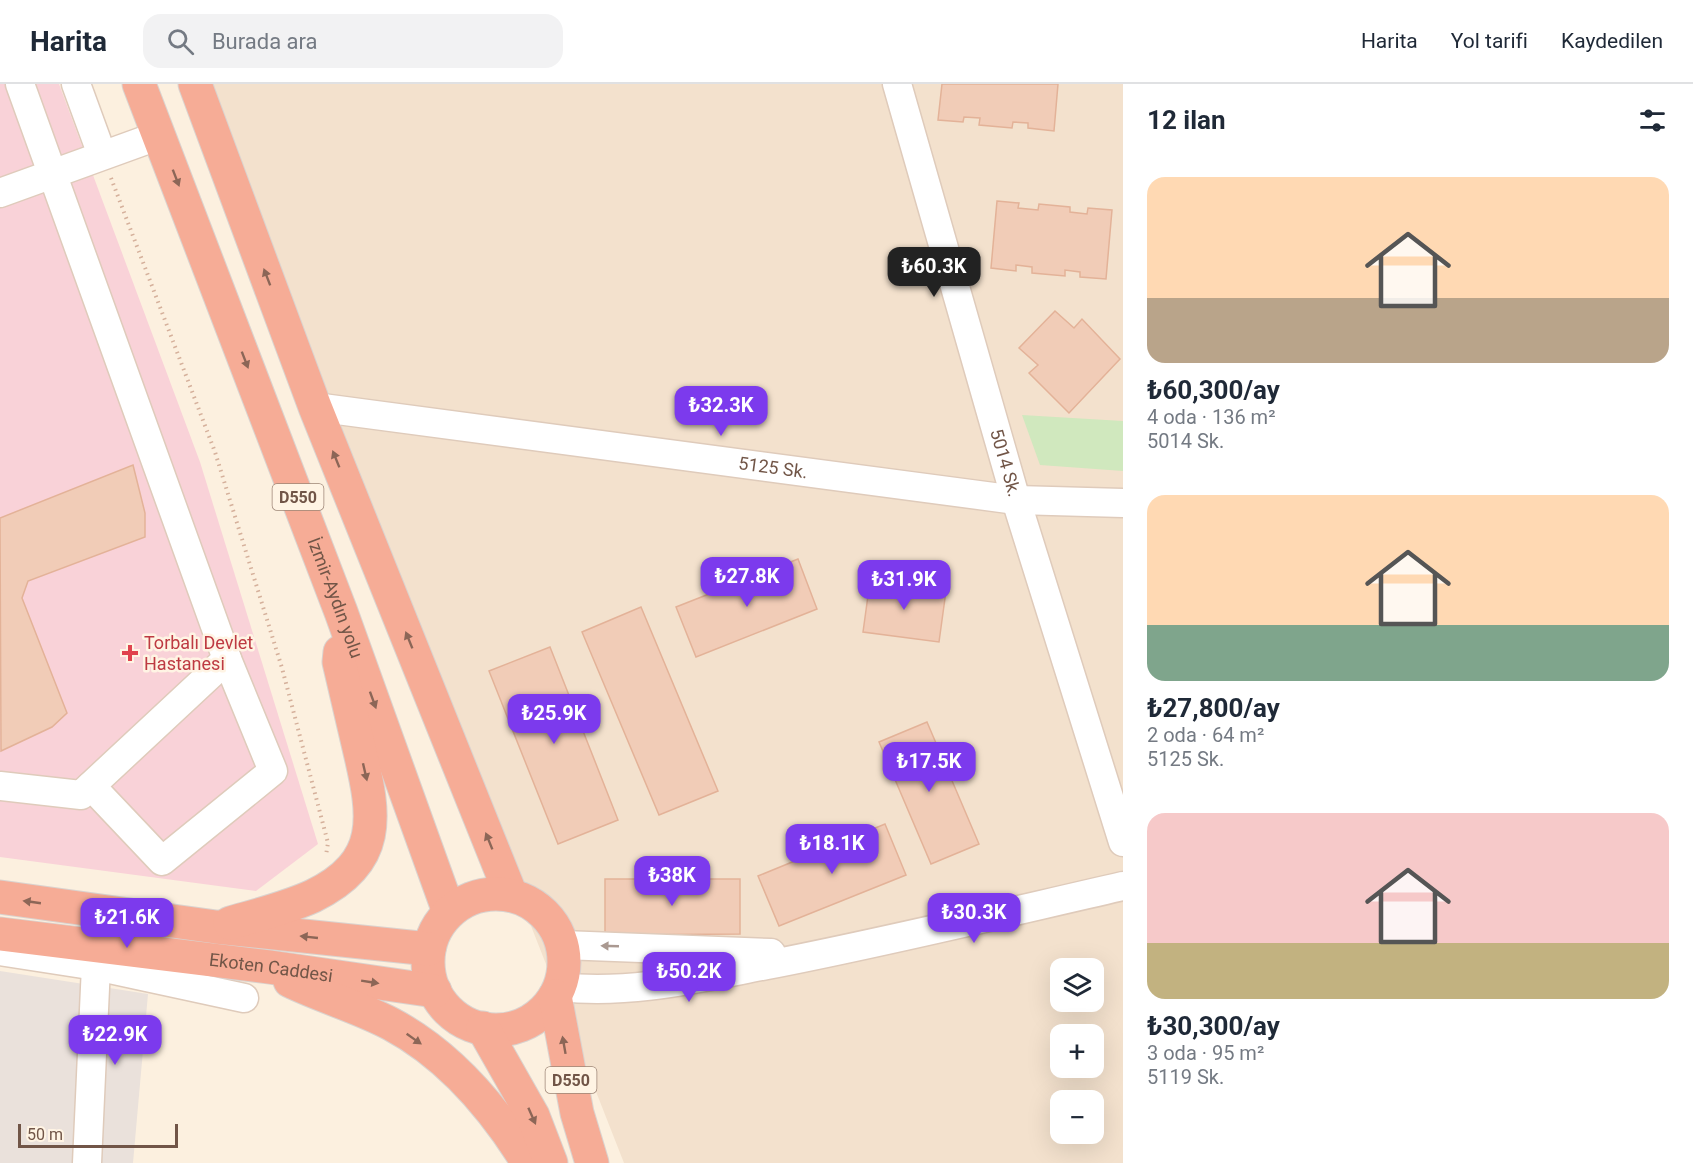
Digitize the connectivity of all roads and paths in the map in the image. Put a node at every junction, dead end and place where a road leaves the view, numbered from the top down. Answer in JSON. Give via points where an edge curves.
{"nodes":[{"id":1,"x":19,"y":84,"type":"edge"},
{"id":2,"x":76,"y":84,"type":"edge"},
{"id":3,"x":139,"y":84,"type":"edge"},
{"id":4,"x":195,"y":84,"type":"edge"},
{"id":5,"x":897,"y":84,"type":"edge"},
{"id":6,"x":0,"y":92,"type":"edge"},
{"id":7,"x":160,"y":135,"type":"junction"},
{"id":8,"x":102,"y":155,"type":"junction"},
{"id":9,"x":53,"y":173,"type":"junction"},
{"id":10,"x":0,"y":192,"type":"edge"},
{"id":11,"x":315,"y":406,"type":"junction"},
{"id":12,"x":1016,"y":500,"type":"junction"},
{"id":13,"x":1123,"y":503,"type":"edge"},
{"id":14,"x":341,"y":612,"type":"junction"},
{"id":15,"x":227,"y":658,"type":"junction"},
{"id":16,"x":0,"y":786,"type":"edge"},
{"id":17,"x":91,"y":786,"type":"junction"},
{"id":18,"x":1123,"y":842,"type":"edge"},
{"id":19,"x":1123,"y":886,"type":"edge"},
{"id":20,"x":510,"y":895,"type":"junction"},
{"id":21,"x":0,"y":897,"type":"edge"},
{"id":22,"x":449,"y":912,"type":"junction"},
{"id":23,"x":216,"y":927,"type":"junction"},
{"id":24,"x":0,"y":934,"type":"edge"},
{"id":25,"x":563,"y":945,"type":"junction"},
{"id":26,"x":429,"y":949,"type":"junction"},
{"id":27,"x":0,"y":951,"type":"edge"},
{"id":28,"x":815,"y":955,"type":"junction"},
{"id":29,"x":96,"y":966,"type":"junction"},
{"id":30,"x":268,"y":967,"type":"junction"},
{"id":31,"x":435,"y":991,"type":"junction"},
{"id":32,"x":557,"y":992,"type":"junction"},
{"id":33,"x":243,"y":999,"type":"dead end"},
{"id":34,"x":483,"y":1028,"type":"junction"},
{"id":35,"x":87,"y":1163,"type":"edge"},
{"id":36,"x":528,"y":1163,"type":"edge"},
{"id":37,"x":551,"y":1163,"type":"edge"},
{"id":38,"x":592,"y":1163,"type":"edge"}],
"edges":[{"from":1,"to":6,"type":"street"},
{"from":1,"to":9,"type":"street"},
{"from":2,"to":8,"type":"street"},
{"from":3,"to":7,"type":"highway","name":"İzmir-Aydın yolu","number":"D550"},
{"from":11,"to":4,"type":"highway","number":"D550","one_way":true},
{"from":5,"to":12,"type":"street","name":"5014 Sk."},
{"from":7,"to":8,"type":"street"},
{"from":7,"to":14,"type":"highway","name":"İzmir-Aydın yolu","number":"D550","one_way":true},
{"from":8,"to":9,"type":"street"},
{"from":9,"to":10,"type":"street"},
{"from":9,"to":15,"type":"street"},
{"from":11,"to":12,"type":"street","name":"5125 Sk."},
{"from":20,"to":11,"type":"highway","number":"D550","one_way":true},
{"from":12,"to":13,"type":"street","name":"5125 Sk."},
{"from":12,"to":18,"type":"street","name":"5014 Sk."},
{"from":14,"to":22,"type":"highway","name":"İzmir-Aydın yolu","number":"D550","one_way":true},
{"from":14,"to":23,"type":"highway","one_way":true,"via":[[339,662],[372,805],[366,843],[348,870],[314,895]]},
{"from":15,"to":17,"type":"street"},
{"from":15,"to":17,"type":"street","via":[[273,771],[162,861]]},
{"from":16,"to":17,"type":"street","via":[[81,795]]},
{"from":19,"to":28,"type":"street"},
{"from":20,"to":22,"type":"highway","via":[[489,894],[468,900]]},
{"from":20,"to":25,"type":"highway","via":[[545,914]]},
{"from":23,"to":21,"type":"highway","name":"Ekoten Caddesi","one_way":true},
{"from":22,"to":26,"type":"highway"},
{"from":26,"to":23,"type":"highway","name":"Ekoten Caddesi","one_way":true},
{"from":24,"to":30,"type":"highway","name":"Ekoten Caddesi"},
{"from":28,"to":25,"type":"street","one_way":true},
{"from":25,"to":32,"type":"highway","via":[[564,966]]},
{"from":26,"to":31,"type":"highway"},
{"from":27,"to":29,"type":"street"},
{"from":28,"to":32,"type":"street","via":[[665,984]]},
{"from":29,"to":33,"type":"street"},
{"from":29,"to":35,"type":"street"},
{"from":30,"to":31,"type":"highway","name":"Ekoten Caddesi","one_way":true},
{"from":30,"to":36,"type":"highway","one_way":true,"via":[[283,978],[390,1024],[441,1059],[483,1100]]},
{"from":31,"to":34,"type":"highway","via":[[447,1008],[464,1021]]},
{"from":32,"to":34,"type":"highway","via":[[542,1012],[524,1024],[504,1029]]},
{"from":38,"to":32,"type":"highway","number":"D550","one_way":true,"via":[[577,1113]]},
{"from":34,"to":37,"type":"highway","number":"D550","one_way":true,"via":[[533,1116]]}]}
